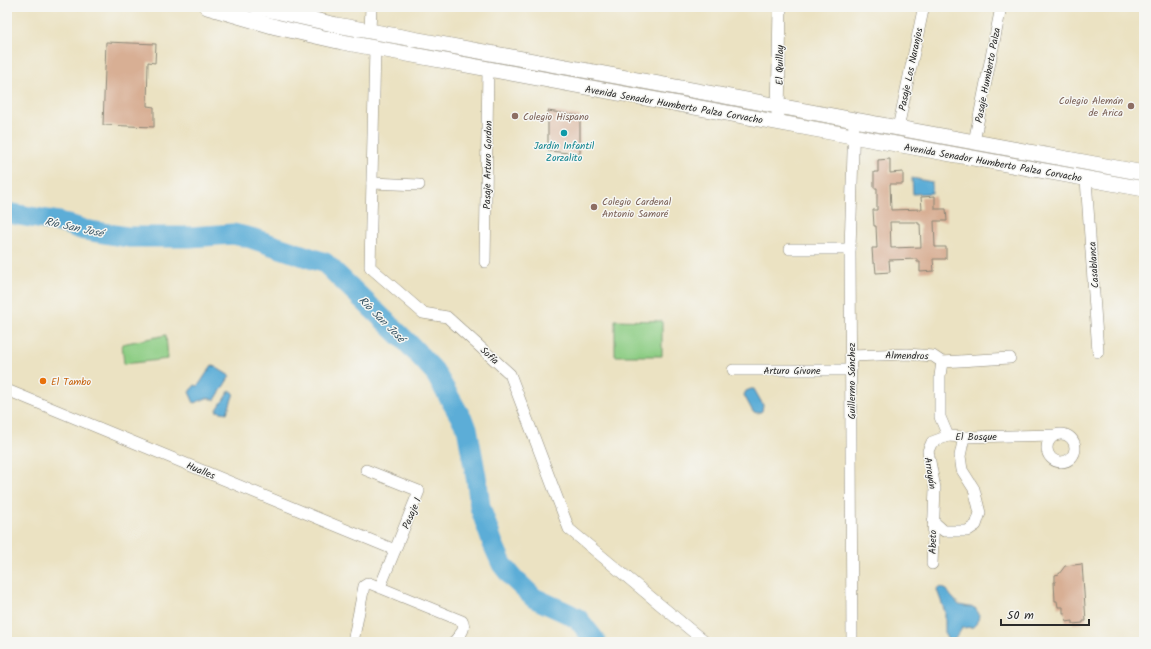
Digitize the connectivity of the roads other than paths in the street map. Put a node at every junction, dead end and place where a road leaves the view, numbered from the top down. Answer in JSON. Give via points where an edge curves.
{"nodes":[{"id":1,"x":207,"y":7,"type":"edge"},
{"id":2,"x":257,"y":7,"type":"edge"},
{"id":3,"x":371,"y":7,"type":"edge"},
{"id":4,"x":780,"y":7,"type":"edge"},
{"id":5,"x":1001,"y":7,"type":"edge"},
{"id":6,"x":923,"y":10,"type":"dead end"},
{"id":7,"x":370,"y":30,"type":"junction"},
{"id":8,"x":375,"y":48,"type":"junction"},
{"id":9,"x":488,"y":69,"type":"junction"},
{"id":10,"x":778,"y":106,"type":"junction"},
{"id":11,"x":854,"y":120,"type":"junction"},
{"id":12,"x":778,"y":123,"type":"junction"},
{"id":13,"x":898,"y":128,"type":"junction"},
{"id":14,"x":853,"y":137,"type":"junction"},
{"id":15,"x":974,"y":142,"type":"junction"},
{"id":16,"x":1144,"y":173,"type":"edge"},
{"id":17,"x":1086,"y":178,"type":"junction"},
{"id":18,"x":372,"y":183,"type":"junction"},
{"id":19,"x":419,"y":185,"type":"dead end"},
{"id":20,"x":1144,"y":189,"type":"edge"},
{"id":21,"x":790,"y":249,"type":"dead end"},
{"id":22,"x":850,"y":249,"type":"junction"},
{"id":23,"x":485,"y":262,"type":"dead end"},
{"id":24,"x":1098,"y":352,"type":"dead end"},
{"id":25,"x":851,"y":356,"type":"junction"},
{"id":26,"x":1010,"y":358,"type":"dead end"},
{"id":27,"x":942,"y":362,"type":"junction"},
{"id":28,"x":733,"y":370,"type":"dead end"},
{"id":29,"x":851,"y":370,"type":"junction"},
{"id":30,"x":7,"y":390,"type":"edge"},
{"id":31,"x":1056,"y":435,"type":"dead end"},
{"id":32,"x":948,"y":436,"type":"junction"},
{"id":33,"x":964,"y":437,"type":"junction"},
{"id":34,"x":366,"y":470,"type":"dead end"},
{"id":35,"x":933,"y":521,"type":"junction"},
{"id":36,"x":395,"y":550,"type":"junction"},
{"id":37,"x":932,"y":564,"type":"dead end"},
{"id":38,"x":380,"y":587,"type":"junction"},
{"id":39,"x":353,"y":642,"type":"edge"},
{"id":40,"x":454,"y":642,"type":"edge"},
{"id":41,"x":705,"y":642,"type":"edge"},
{"id":42,"x":852,"y":642,"type":"edge"}],
"edges":[{"from":1,"to":8,"type":"main road","name":"Avenida Senador Humberto Palza Corvacho","via":[[295,32]]},
{"from":2,"to":7,"type":"main road","name":"Avenida Senador Humberto Palza Corvacho"},
{"from":3,"to":7,"type":"street"},
{"from":4,"to":10,"type":"street","name":"El Quillay"},
{"from":5,"to":15,"type":"street","name":"Pasaje Humberto Palza"},
{"from":6,"to":13,"type":"street","name":"Pasaje Los Naranjos"},
{"from":7,"to":10,"type":"main road","name":"Avenida Senador Humberto Palza Corvacho"},
{"from":8,"to":9,"type":"main road","name":"Avenida Senador Humberto Palza Corvacho"},
{"from":8,"to":18,"type":"street","name":"Sofía"},
{"from":9,"to":12,"type":"main road","name":"Avenida Senador Humberto Palza Corvacho"},
{"from":9,"to":23,"type":"street","name":"Pasaje Arturo Gordon"},
{"from":10,"to":11,"type":"main road","name":"Avenida Senador Humberto Palza Corvacho"},
{"from":10,"to":12,"type":"street","name":"El Quillay"},
{"from":11,"to":13,"type":"main road","name":"Avenida Senador Humberto Palza Corvacho"},
{"from":11,"to":14,"type":"street","name":"Guillermo Sánchez"},
{"from":12,"to":14,"type":"main road","name":"Avenida Senador Humberto Palza Corvacho"},
{"from":13,"to":15,"type":"main road","name":"Avenida Senador Humberto Palza Corvacho"},
{"from":14,"to":17,"type":"main road","name":"Avenida Senador Humberto Palza Corvacho"},
{"from":14,"to":22,"type":"street","name":"Guillermo Sánchez"},
{"from":15,"to":16,"type":"main road","name":"Avenida Senador Humberto Palza Corvacho"},
{"from":17,"to":20,"type":"main road","name":"Avenida Senador Humberto Palza Corvacho"},
{"from":17,"to":24,"type":"street","name":"Casablanca"},
{"from":18,"to":19,"type":"street"},
{"from":18,"to":41,"type":"street","name":"Sofía","via":[[370,267],[423,313],[447,317],[510,374],[568,529]]},
{"from":21,"to":22,"type":"street"},
{"from":22,"to":25,"type":"street","name":"Guillermo Sánchez"},
{"from":25,"to":27,"type":"street","name":"Almendros","via":[[907,354],[933,356]]},
{"from":25,"to":29,"type":"street","name":"Guillermo Sánchez"},
{"from":26,"to":27,"type":"street","name":"Almendros"},
{"from":27,"to":32,"type":"street","name":"El Bosque","via":[[940,417]]},
{"from":28,"to":29,"type":"street","name":"Arturo Givone"},
{"from":29,"to":42,"type":"street","name":"Guillermo Sánchez"},
{"from":30,"to":36,"type":"street","name":"Hualles"},
{"from":31,"to":33,"type":"street","name":"El Bosque"},
{"from":32,"to":33,"type":"street","name":"El Bosque"},
{"from":32,"to":35,"type":"street","name":"Arrayán","via":[[932,442],[928,451],[934,488]]},
{"from":33,"to":35,"type":"street","name":"Abeto","via":[[960,456],[962,470],[974,489],[978,502],[980,513],[976,525],[967,531],[944,531]]},
{"from":34,"to":36,"type":"street","name":"Pasaje 1","via":[[419,491]]},
{"from":35,"to":37,"type":"street","name":"Abeto"},
{"from":36,"to":38,"type":"street","name":"Pasaje 1"},
{"from":38,"to":39,"type":"street","via":[[369,583],[364,586]]},
{"from":38,"to":40,"type":"street","via":[[462,621],[464,631]]}]}
